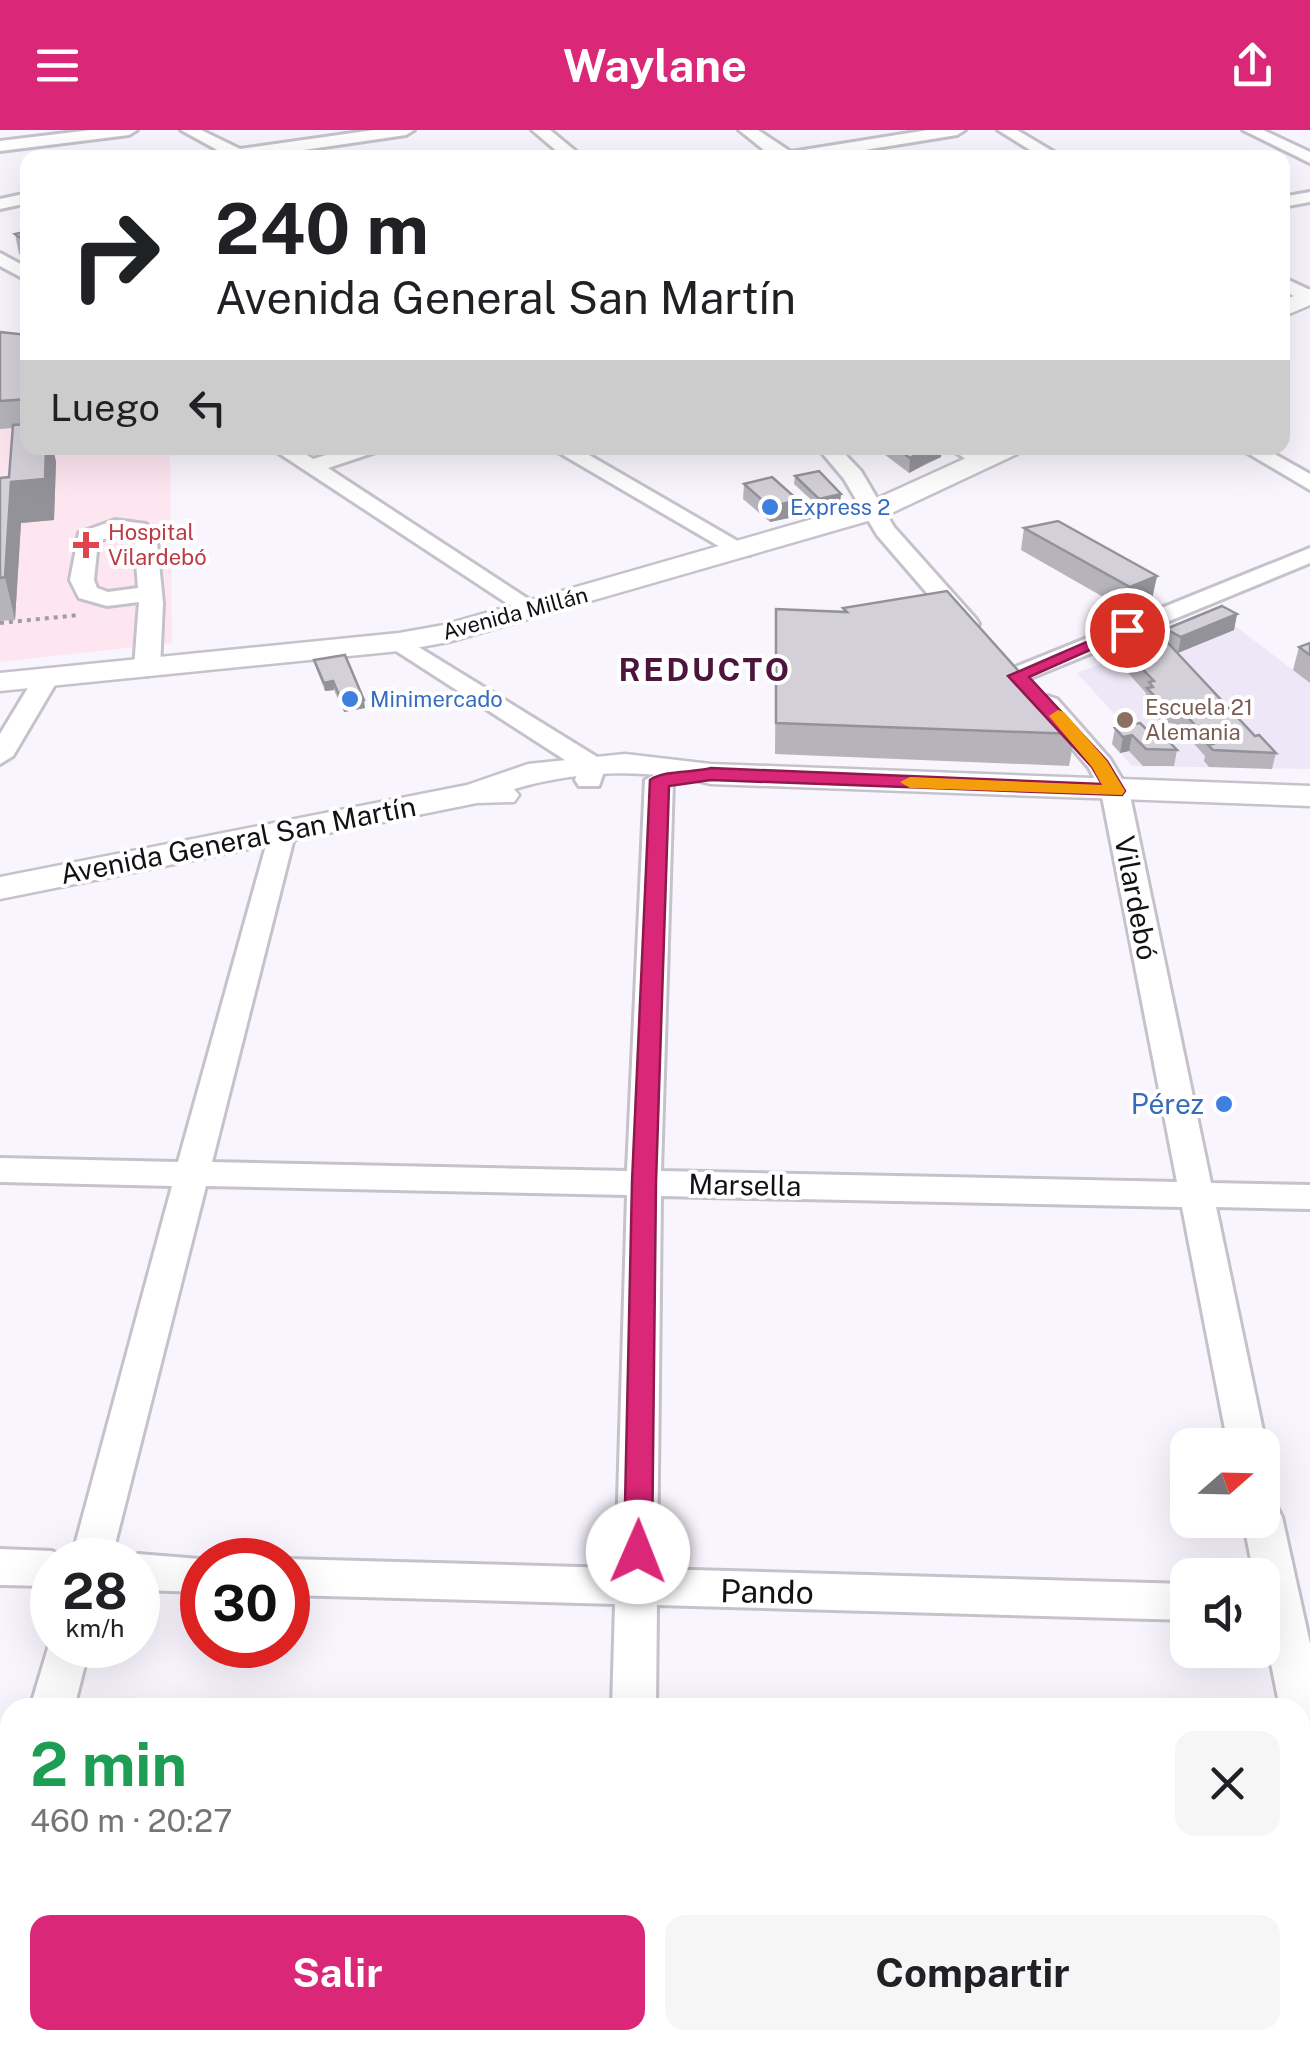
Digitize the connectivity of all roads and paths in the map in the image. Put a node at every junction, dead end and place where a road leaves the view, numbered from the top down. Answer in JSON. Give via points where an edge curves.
{"nodes":[{"id":1,"x":129,"y":130,"type":"edge"},
{"id":2,"x":190,"y":130,"type":"edge"},
{"id":3,"x":406,"y":130,"type":"edge"},
{"id":4,"x":540,"y":130,"type":"edge"},
{"id":5,"x":747,"y":130,"type":"edge"},
{"id":6,"x":956,"y":130,"type":"edge"},
{"id":7,"x":1006,"y":130,"type":"edge"},
{"id":8,"x":1251,"y":130,"type":"edge"},
{"id":9,"x":0,"y":146,"type":"edge"},
{"id":10,"x":229,"y":150,"type":"edge"},
{"id":11,"x":279,"y":150,"type":"edge"},
{"id":12,"x":566,"y":150,"type":"edge"},
{"id":13,"x":777,"y":150,"type":"edge"},
{"id":14,"x":831,"y":150,"type":"edge"},
{"id":15,"x":1042,"y":150,"type":"edge"},
{"id":16,"x":1310,"y":158,"type":"edge"},
{"id":17,"x":292,"y":455,"type":"edge"},
{"id":18,"x":348,"y":455,"type":"edge"},
{"id":19,"x":574,"y":455,"type":"edge"},
{"id":20,"x":833,"y":455,"type":"edge"},
{"id":21,"x":970,"y":455,"type":"edge"},
{"id":22,"x":1262,"y":455,"type":"edge"},
{"id":23,"x":310,"y":467,"type":"junction"},
{"id":24,"x":1310,"y":484,"type":"edge"},
{"id":25,"x":874,"y":510,"type":"junction"},
{"id":26,"x":742,"y":550,"type":"junction"},
{"id":27,"x":1310,"y":555,"type":"edge"},
{"id":28,"x":150,"y":594,"type":"dead end"},
{"id":29,"x":533,"y":610,"type":"junction"},
{"id":30,"x":90,"y":614,"type":"dead end"},
{"id":31,"x":0,"y":624,"type":"edge"},
{"id":32,"x":399,"y":642,"type":"junction"},
{"id":33,"x":1000,"y":660,"type":"junction"},
{"id":34,"x":147,"y":668,"type":"junction"},
{"id":35,"x":46,"y":678,"type":"junction"},
{"id":36,"x":0,"y":682,"type":"edge"},
{"id":37,"x":0,"y":756,"type":"edge"},
{"id":38,"x":591,"y":774,"type":"junction"},
{"id":39,"x":711,"y":774,"type":"junction"},
{"id":40,"x":659,"y":780,"type":"junction"},
{"id":41,"x":1115,"y":791,"type":"junction"},
{"id":42,"x":1310,"y":796,"type":"edge"},
{"id":43,"x":282,"y":830,"type":"junction"},
{"id":44,"x":0,"y":888,"type":"edge"},
{"id":45,"x":0,"y":1170,"type":"edge"},
{"id":46,"x":194,"y":1173,"type":"junction"},
{"id":47,"x":644,"y":1182,"type":"junction"},
{"id":48,"x":1194,"y":1194,"type":"junction"},
{"id":49,"x":1310,"y":1196,"type":"edge"},
{"id":50,"x":1243,"y":1428,"type":"edge"},
{"id":51,"x":97,"y":1538,"type":"edge"},
{"id":52,"x":1267,"y":1538,"type":"edge"},
{"id":53,"x":0,"y":1566,"type":"edge"},
{"id":54,"x":30,"y":1567,"type":"edge"},
{"id":55,"x":310,"y":1578,"type":"edge"},
{"id":56,"x":637,"y":1589,"type":"junction"},
{"id":57,"x":1170,"y":1602,"type":"edge"},
{"id":58,"x":1284,"y":1604,"type":"edge"},
{"id":59,"x":63,"y":1668,"type":"edge"},
{"id":60,"x":55,"y":1698,"type":"edge"},
{"id":61,"x":634,"y":1698,"type":"edge"},
{"id":62,"x":1301,"y":1698,"type":"edge"}],
"edges":[{"from":1,"to":9,"type":"street"},
{"from":2,"to":10,"type":"street"},
{"from":3,"to":11,"type":"street"},
{"from":4,"to":12,"type":"street"},
{"from":5,"to":13,"type":"street"},
{"from":6,"to":14,"type":"street"},
{"from":7,"to":15,"type":"street"},
{"from":8,"to":16,"type":"street"},
{"from":17,"to":23,"type":"street"},
{"from":18,"to":23,"type":"street"},
{"from":19,"to":26,"type":"street"},
{"from":20,"to":25,"type":"street","name":"Vilardebó"},
{"from":21,"to":25,"type":"main road","name":"Avenida Millán"},
{"from":22,"to":24,"type":"street"},
{"from":23,"to":29,"type":"street"},
{"from":25,"to":26,"type":"main road","name":"Avenida Millán"},
{"from":25,"to":33,"type":"street","name":"Vilardebó"},
{"from":26,"to":29,"type":"main road","name":"Avenida Millán"},
{"from":27,"to":33,"type":"street"},
{"from":28,"to":34,"type":"street"},
{"from":29,"to":32,"type":"main road","name":"Avenida Millán"},
{"from":30,"to":31,"type":"path"},
{"from":32,"to":34,"type":"main road","name":"Avenida Millán"},
{"from":32,"to":38,"type":"street"},
{"from":33,"to":41,"type":"street","name":"Vilardebó","via":[[1034,689]]},
{"from":34,"to":35,"type":"main road","name":"Avenida Millán"},
{"from":35,"to":36,"type":"main road","name":"Avenida Millán"},
{"from":35,"to":37,"type":"street"},
{"from":38,"to":39,"type":"main road","name":"Avenida General San Martín","via":[[687,766]]},
{"from":38,"to":40,"type":"main road","name":"Avenida General San Martín"},
{"from":38,"to":43,"type":"main road","name":"Avenida General San Martín"},
{"from":39,"to":40,"type":"main road","name":"Avenida General San Martín"},
{"from":39,"to":41,"type":"main road","name":"Avenida General San Martín"},
{"from":40,"to":47,"type":"street"},
{"from":41,"to":42,"type":"main road","name":"Avenida General San Martín"},
{"from":41,"to":48,"type":"street","name":"Vilardebó"},
{"from":43,"to":44,"type":"main road","name":"Avenida General San Martín"},
{"from":43,"to":46,"type":"street"},
{"from":45,"to":46,"type":"street","name":"Marsella"},
{"from":46,"to":47,"type":"street","name":"Marsella"},
{"from":46,"to":51,"type":"street"},
{"from":47,"to":48,"type":"street","name":"Marsella"},
{"from":47,"to":56,"type":"street"},
{"from":48,"to":49,"type":"street","name":"Marsella"},
{"from":48,"to":50,"type":"street","name":"Vilardebó"},
{"from":52,"to":58,"type":"street"},
{"from":53,"to":54,"type":"street"},
{"from":55,"to":56,"type":"street","name":"Pando"},
{"from":56,"to":57,"type":"street","name":"Pando"},
{"from":56,"to":61,"type":"street"},
{"from":58,"to":62,"type":"street"},
{"from":59,"to":60,"type":"street"}]}
